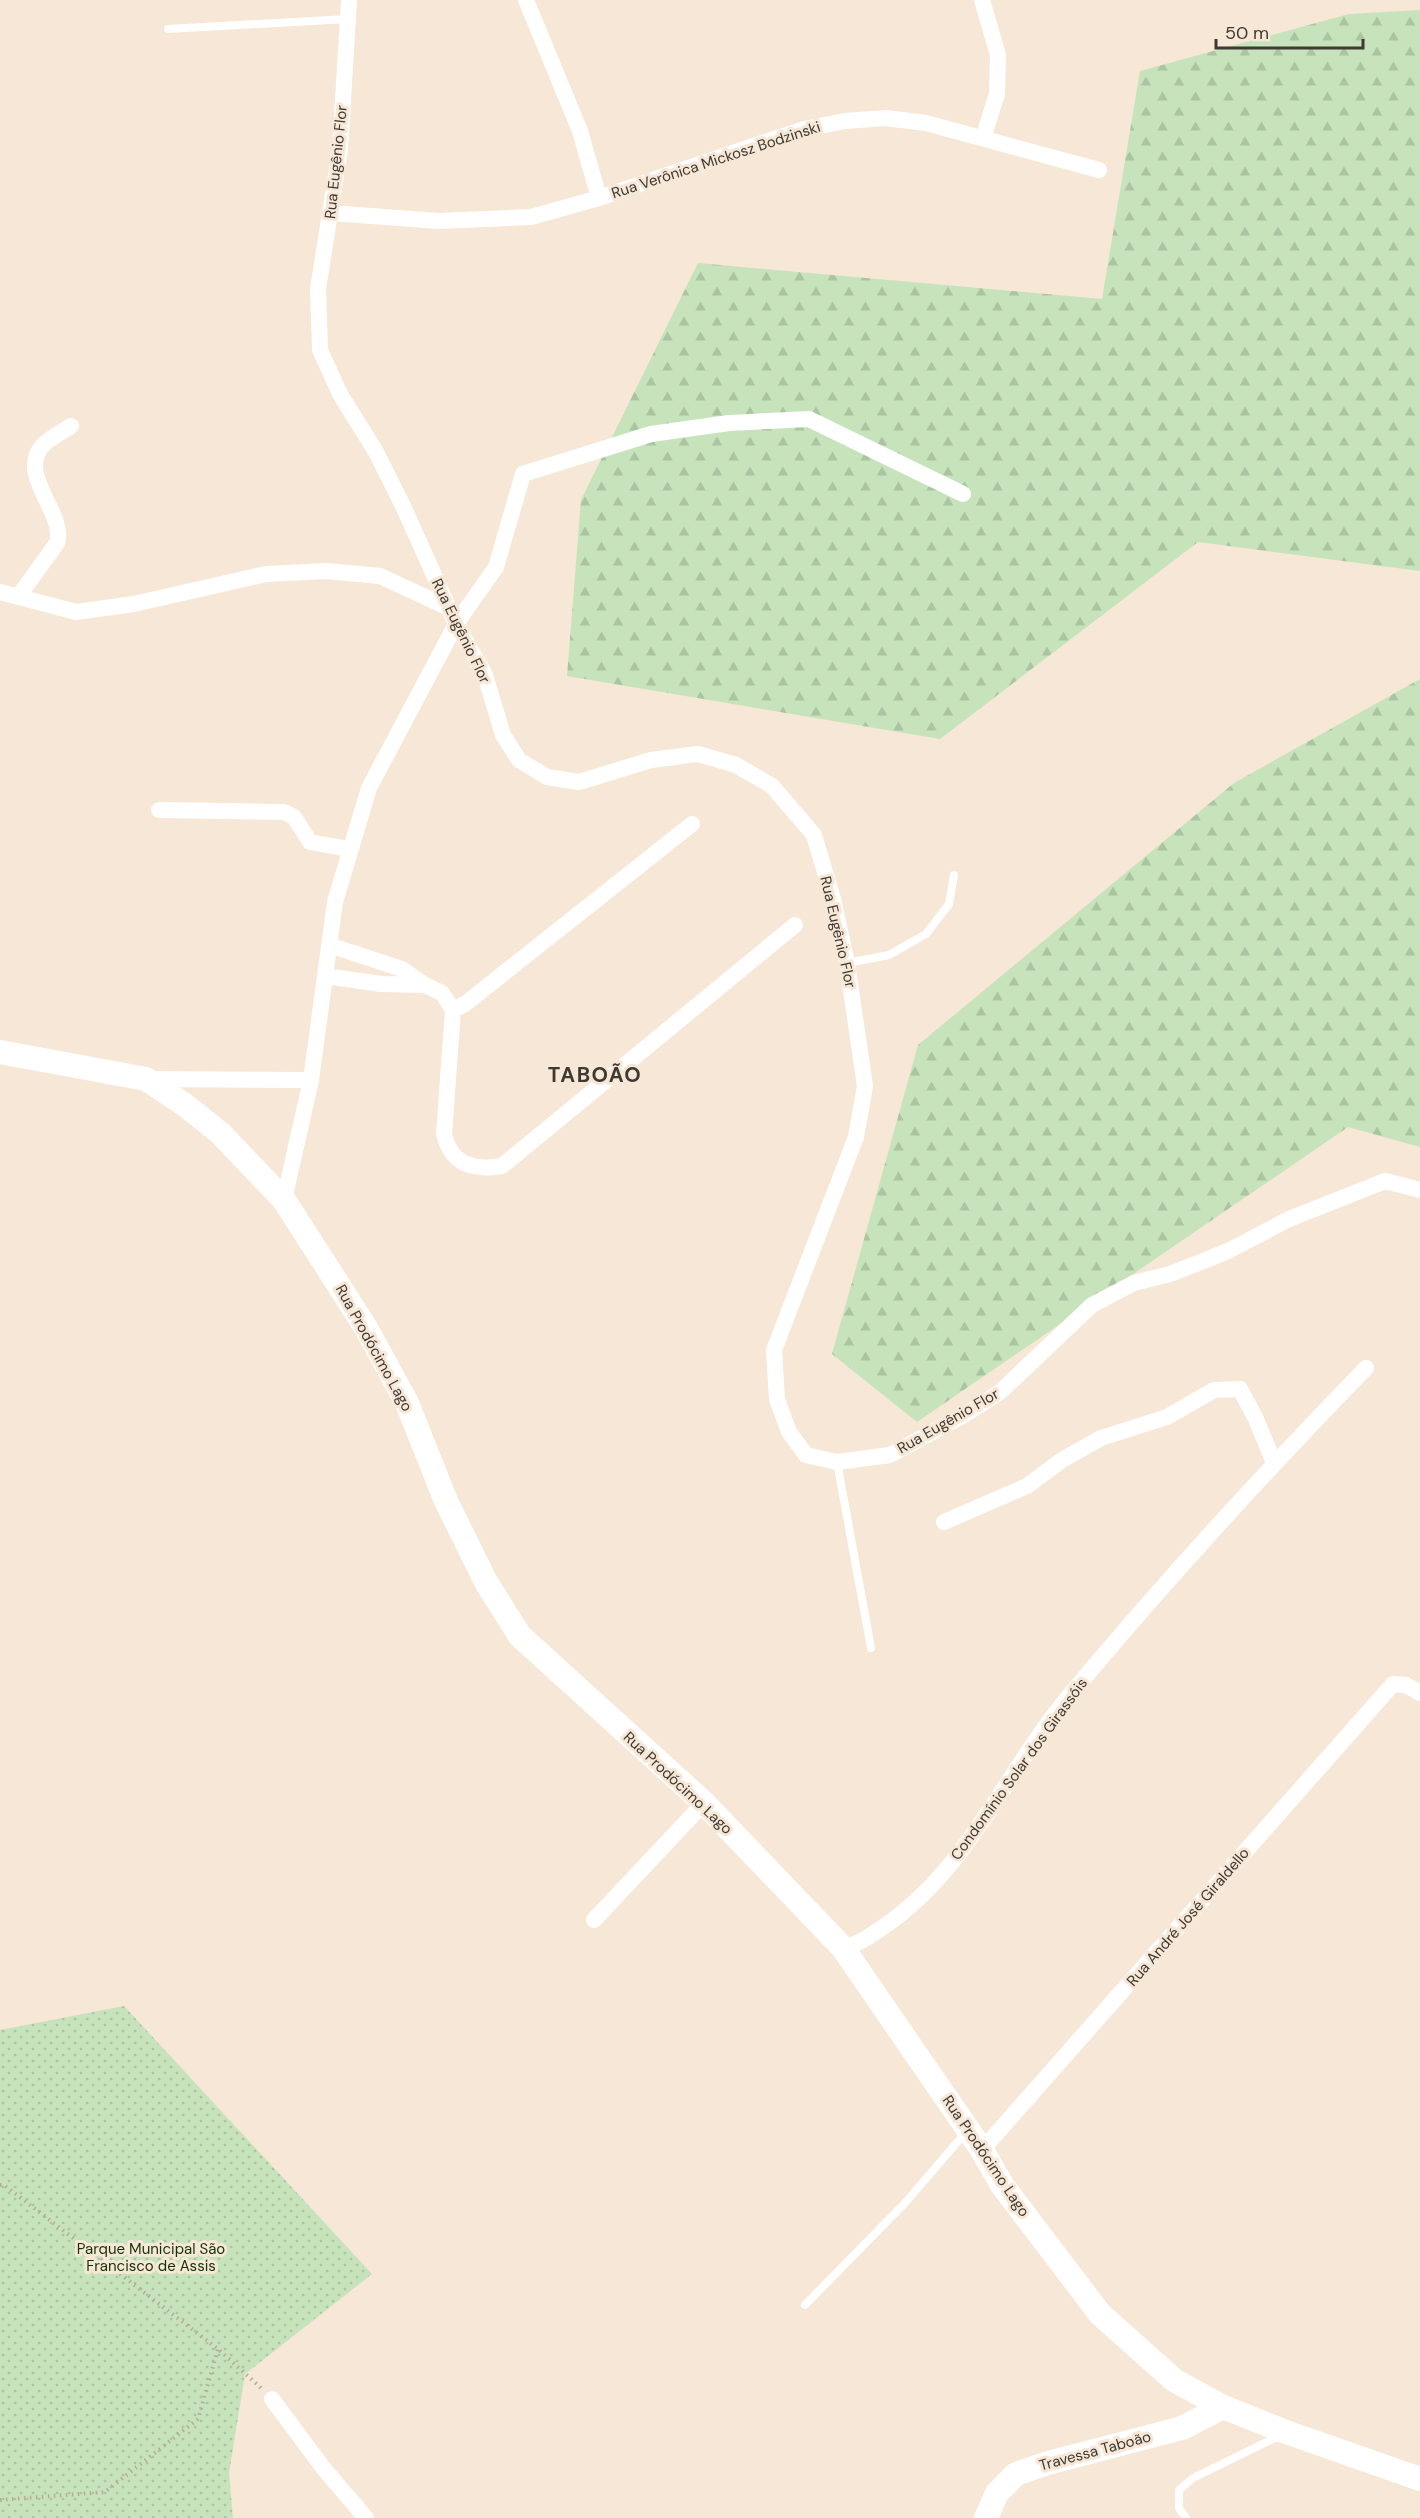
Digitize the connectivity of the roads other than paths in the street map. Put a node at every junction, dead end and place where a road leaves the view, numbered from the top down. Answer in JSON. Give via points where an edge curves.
{"nodes":[{"id":1,"x":349,"y":0,"type":"edge"},
{"id":2,"x":526,"y":0,"type":"edge"},
{"id":3,"x":982,"y":0,"type":"edge"},
{"id":4,"x":348,"y":19,"type":"junction"},
{"id":5,"x":168,"y":29,"type":"dead end"},
{"id":6,"x":983,"y":138,"type":"junction"},
{"id":7,"x":1099,"y":170,"type":"dead end"},
{"id":8,"x":599,"y":198,"type":"junction"},
{"id":9,"x":331,"y":213,"type":"junction"},
{"id":10,"x":71,"y":426,"type":"dead end"},
{"id":11,"x":963,"y":494,"type":"dead end"},
{"id":12,"x":0,"y":592,"type":"edge"},
{"id":13,"x":18,"y":597,"type":"junction"},
{"id":14,"x":449,"y":608,"type":"junction"},
{"id":15,"x":456,"y":624,"type":"junction"},
{"id":16,"x":159,"y":810,"type":"dead end"},
{"id":17,"x":692,"y":824,"type":"dead end"},
{"id":18,"x":349,"y":849,"type":"junction"},
{"id":19,"x":954,"y":875,"type":"dead end"},
{"id":20,"x":795,"y":925,"type":"dead end"},
{"id":21,"x":329,"y":945,"type":"junction"},
{"id":22,"x":383,"y":963,"type":"junction"},
{"id":23,"x":847,"y":963,"type":"junction"},
{"id":24,"x":325,"y":976,"type":"junction"},
{"id":25,"x":381,"y":984,"type":"junction"},
{"id":26,"x":425,"y":985,"type":"junction"},
{"id":27,"x":453,"y":1010,"type":"junction"},
{"id":28,"x":0,"y":1052,"type":"edge"},
{"id":29,"x":146,"y":1080,"type":"junction"},
{"id":30,"x":311,"y":1080,"type":"junction"},
{"id":31,"x":1420,"y":1191,"type":"edge"},
{"id":32,"x":284,"y":1200,"type":"junction"},
{"id":33,"x":1366,"y":1368,"type":"dead end"},
{"id":34,"x":837,"y":1462,"type":"junction"},
{"id":35,"x":1274,"y":1463,"type":"junction"},
{"id":36,"x":944,"y":1522,"type":"dead end"},
{"id":37,"x":871,"y":1648,"type":"dead end"},
{"id":38,"x":1420,"y":1693,"type":"edge"},
{"id":39,"x":704,"y":1803,"type":"junction"},
{"id":40,"x":594,"y":1920,"type":"dead end"},
{"id":41,"x":843,"y":1948,"type":"junction"},
{"id":42,"x":968,"y":2129,"type":"junction"},
{"id":43,"x":982,"y":2150,"type":"junction"},
{"id":44,"x":805,"y":2305,"type":"dead end"},
{"id":45,"x":272,"y":2399,"type":"road end"},
{"id":46,"x":1223,"y":2407,"type":"junction"},
{"id":47,"x":1286,"y":2432,"type":"junction"},
{"id":48,"x":1420,"y":2479,"type":"edge"},
{"id":49,"x":366,"y":2518,"type":"edge"},
{"id":50,"x":986,"y":2518,"type":"edge"},
{"id":51,"x":1186,"y":2518,"type":"edge"}],
"edges":[{"from":1,"to":4,"type":"street","name":"Rua Eugênio Flor"},
{"from":2,"to":8,"type":"street","via":[[580,131]]},
{"from":3,"to":6,"type":"street","via":[[998,55],[997,94]]},
{"from":4,"to":5,"type":"lane"},
{"from":4,"to":9,"type":"street","name":"Rua Eugênio Flor","via":[[340,150]]},
{"from":6,"to":7,"type":"street","name":"Rua Verônica Mickosz Bodzinski"},
{"from":6,"to":8,"type":"street","name":"Rua Verônica Mickosz Bodzinski","via":[[926,123],[886,118],[845,121],[804,129]]},
{"from":8,"to":9,"type":"street","name":"Rua Verônica Mickosz Bodzinski","via":[[531,217],[439,221]]},
{"from":9,"to":14,"type":"street","name":"Rua Eugênio Flor","via":[[318,289],[320,350],[340,394],[376,452]]},
{"from":10,"to":13,"type":"street","via":[[43,445],[36,459],[36,479],[60,533]]},
{"from":11,"to":15,"type":"street","via":[[809,419],[729,423],[651,434],[523,474],[496,567]]},
{"from":12,"to":13,"type":"street"},
{"from":13,"to":14,"type":"street","via":[[76,612],[134,604],[266,574],[326,571],[380,576]]},
{"from":14,"to":15,"type":"street","name":"Rua Eugênio Flor"},
{"from":15,"to":18,"type":"street","via":[[369,788]]},
{"from":15,"to":23,"type":"street","name":"Rua Eugênio Flor","via":[[485,675],[503,735],[519,760],[547,777],[579,782],[651,760],[698,754],[736,765],[772,786],[814,835]]},
{"from":16,"to":18,"type":"street","via":[[284,812],[294,817],[310,842]]},
{"from":17,"to":27,"type":"street"},
{"from":18,"to":21,"type":"street"},
{"from":19,"to":23,"type":"lane","via":[[949,904],[926,934],[889,954]]},
{"from":20,"to":27,"type":"street","via":[[502,1166],[484,1169],[465,1163],[448,1150],[444,1134]]},
{"from":21,"to":22,"type":"street"},
{"from":21,"to":24,"type":"street"},
{"from":22,"to":25,"type":"street"},
{"from":22,"to":26,"type":"street","via":[[402,969]]},
{"from":23,"to":34,"type":"street","name":"Rua Eugênio Flor","via":[[865,1086],[856,1137],[774,1350],[777,1399],[789,1432],[806,1455]]},
{"from":24,"to":25,"type":"street"},
{"from":24,"to":30,"type":"street"},
{"from":25,"to":26,"type":"street"},
{"from":26,"to":27,"type":"street","via":[[442,993]]},
{"from":28,"to":29,"type":"main road","name":"Rua Prodócimo Lago"},
{"from":29,"to":30,"type":"street"},
{"from":29,"to":32,"type":"main road","name":"Rua Prodócimo Lago","via":[[219,1133]]},
{"from":30,"to":32,"type":"street"},
{"from":31,"to":34,"type":"street","name":"Rua Eugênio Flor","via":[[1385,1181],[1289,1219],[1214,1257],[1134,1283],[1092,1305],[1000,1392],[964,1415],[890,1455]]},
{"from":32,"to":39,"type":"main road","name":"Rua Prodócimo Lago","via":[[366,1328],[402,1394],[446,1501],[486,1582],[520,1636]]},
{"from":33,"to":35,"type":"street","name":"Condomínio Solar dos Girassóis"},
{"from":34,"to":37,"type":"lane"},
{"from":35,"to":36,"type":"street","via":[[1240,1389],[1214,1390],[1167,1417],[1101,1438],[1027,1486]]},
{"from":35,"to":41,"type":"street","name":"Condomínio Solar dos Girassóis","via":[[1068,1698],[1006,1782],[976,1833],[931,1889],[897,1918],[858,1944]]},
{"from":38,"to":43,"type":"street","name":"Rua André José Giraldello","via":[[1406,1685],[1393,1684]]},
{"from":39,"to":40,"type":"street"},
{"from":39,"to":41,"type":"main road","name":"Rua Prodócimo Lago"},
{"from":41,"to":42,"type":"main road","name":"Rua Prodócimo Lago"},
{"from":42,"to":43,"type":"main road","name":"Rua Prodócimo Lago"},
{"from":42,"to":44,"type":"lane","via":[[905,2203]]},
{"from":43,"to":46,"type":"main road","name":"Rua Prodócimo Lago","via":[[1008,2193],[1100,2314],[1174,2380]]},
{"from":45,"to":49,"type":"street"},
{"from":46,"to":47,"type":"main road","name":"Rua Prodócimo Lago"},
{"from":46,"to":50,"type":"main road","name":"Travessa Taboão","via":[[1182,2428],[1016,2474],[998,2493]]},
{"from":47,"to":48,"type":"main road","name":"Rua Prodócimo Lago"},
{"from":47,"to":51,"type":"lane","via":[[1192,2478],[1179,2490],[1179,2508]]}]}
